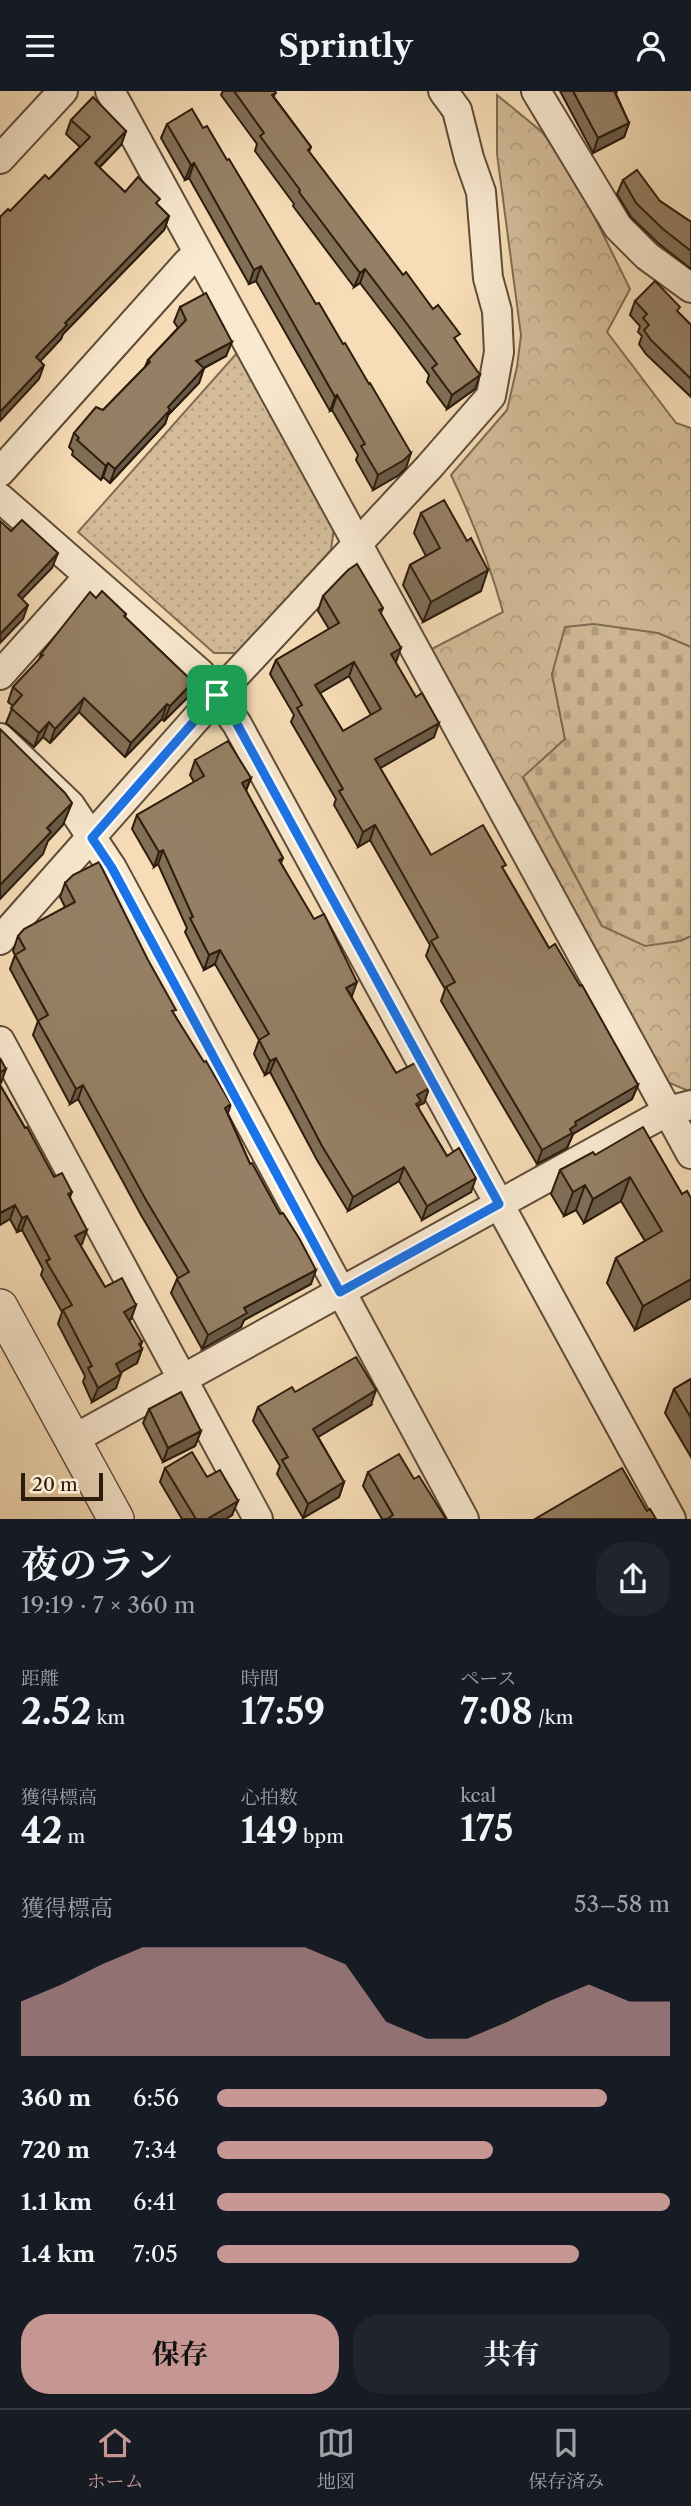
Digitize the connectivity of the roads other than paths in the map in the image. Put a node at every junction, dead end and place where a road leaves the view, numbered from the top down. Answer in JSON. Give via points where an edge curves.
{"nodes":[{"id":1,"x":63,"y":91,"type":"edge"},
{"id":2,"x":110,"y":91,"type":"edge"},
{"id":3,"x":443,"y":91,"type":"edge"},
{"id":4,"x":536,"y":91,"type":"edge"},
{"id":5,"x":0,"y":159,"type":"edge"},
{"id":6,"x":199,"y":256,"type":"junction"},
{"id":7,"x":691,"y":288,"type":"edge"},
{"id":8,"x":0,"y":472,"type":"edge"},
{"id":9,"x":0,"y":498,"type":"edge"},
{"id":10,"x":356,"y":545,"type":"junction"},
{"id":11,"x":88,"y":577,"type":"junction"},
{"id":12,"x":0,"y":675,"type":"edge"},
{"id":13,"x":217,"y":695,"type":"junction"},
{"id":14,"x":0,"y":738,"type":"edge"},
{"id":15,"x":92,"y":838,"type":"junction"},
{"id":16,"x":0,"y":940,"type":"edge"},
{"id":17,"x":0,"y":1041,"type":"edge"},
{"id":18,"x":679,"y":1108,"type":"edge"},
{"id":19,"x":691,"y":1154,"type":"edge"},
{"id":20,"x":499,"y":1204,"type":"junction"},
{"id":21,"x":340,"y":1292,"type":"junction"},
{"id":22,"x":0,"y":1307,"type":"edge"},
{"id":23,"x":182,"y":1378,"type":"junction"},
{"id":24,"x":72,"y":1440,"type":"junction"},
{"id":25,"x":116,"y":1519,"type":"edge"},
{"id":26,"x":258,"y":1519,"type":"edge"},
{"id":27,"x":464,"y":1519,"type":"edge"},
{"id":28,"x":671,"y":1519,"type":"edge"}],
"edges":[{"from":1,"to":5,"type":"street"},
{"from":2,"to":6,"type":"street"},
{"from":3,"to":10,"type":"street","via":[[457,110],[481,192],[488,278],[498,324],[499,352],[491,396]]},
{"from":4,"to":7,"type":"street","via":[[618,227]]},
{"from":6,"to":8,"type":"street","via":[[188,262]]},
{"from":6,"to":10,"type":"street"},
{"from":9,"to":11,"type":"street"},
{"from":10,"to":13,"type":"street"},
{"from":10,"to":18,"type":"street"},
{"from":11,"to":12,"type":"street"},
{"from":11,"to":13,"type":"street","via":[[200,673]]},
{"from":13,"to":15,"type":"street"},
{"from":13,"to":20,"type":"street"},
{"from":14,"to":15,"type":"street","via":[[70,805]]},
{"from":15,"to":16,"type":"street"},
{"from":15,"to":21,"type":"street"},
{"from":17,"to":23,"type":"street"},
{"from":18,"to":19,"type":"street"},
{"from":18,"to":20,"type":"street"},
{"from":20,"to":21,"type":"street"},
{"from":20,"to":28,"type":"street"},
{"from":21,"to":23,"type":"street"},
{"from":21,"to":27,"type":"street"},
{"from":22,"to":24,"type":"street"},
{"from":23,"to":24,"type":"street"},
{"from":23,"to":26,"type":"street"},
{"from":24,"to":25,"type":"street"}]}
